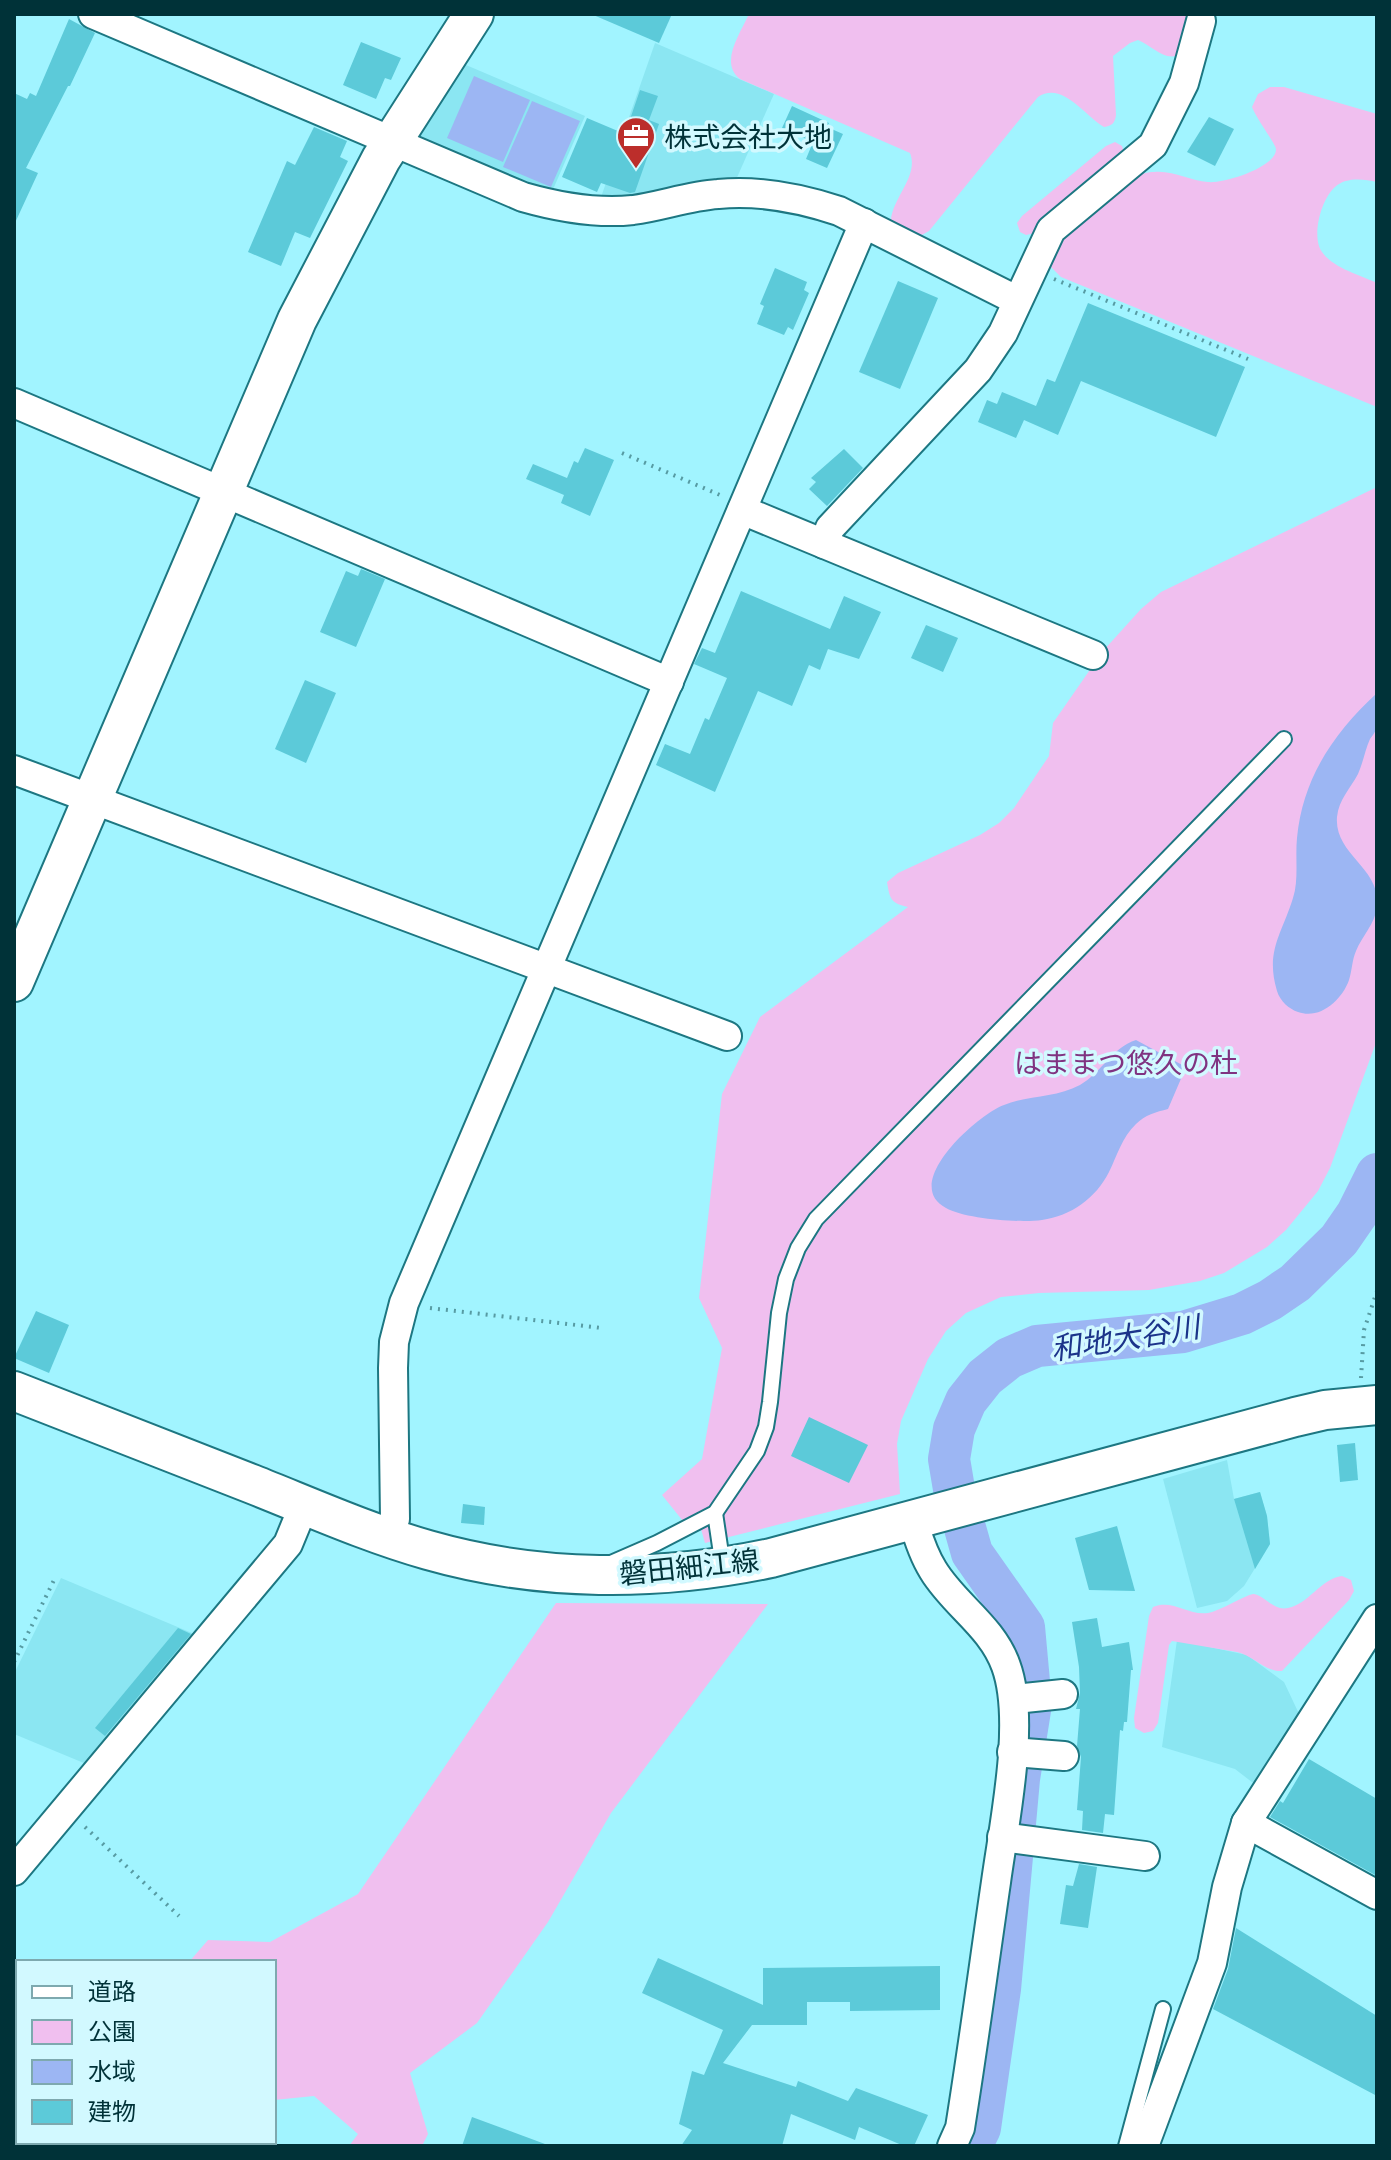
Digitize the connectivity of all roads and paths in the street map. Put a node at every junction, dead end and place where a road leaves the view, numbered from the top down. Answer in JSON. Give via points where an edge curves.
{"nodes":[{"id":1,"x":93,"y":14,"type":"edge"},
{"id":2,"x":474,"y":14,"type":"edge"},
{"id":3,"x":1201,"y":21,"type":"dead end"},
{"id":4,"x":392,"y":141,"type":"junction"},
{"id":5,"x":864,"y":223,"type":"junction"},
{"id":6,"x":1032,"y":270,"type":"junction"},
{"id":7,"x":1016,"y":300,"type":"junction"},
{"id":8,"x":1248,"y":359,"type":"dead end"},
{"id":9,"x":14,"y":403,"type":"edge"},
{"id":10,"x":622,"y":453,"type":"dead end"},
{"id":11,"x":223,"y":492,"type":"junction"},
{"id":12,"x":743,"y":508,"type":"junction"},
{"id":13,"x":824,"y":544,"type":"junction"},
{"id":14,"x":1093,"y":655,"type":"dead end"},
{"id":15,"x":669,"y":682,"type":"junction"},
{"id":16,"x":1284,"y":739,"type":"dead end"},
{"id":17,"x":14,"y":770,"type":"edge"},
{"id":18,"x":92,"y":799,"type":"junction"},
{"id":19,"x":547,"y":968,"type":"junction"},
{"id":20,"x":14,"y":982,"type":"edge"},
{"id":21,"x":727,"y":1036,"type":"dead end"},
{"id":22,"x":1377,"y":1291,"type":"edge"},
{"id":23,"x":404,"y":1303,"type":"junction"},
{"id":24,"x":602,"y":1328,"type":"dead end"},
{"id":25,"x":14,"y":1391,"type":"edge"},
{"id":26,"x":1369,"y":1406,"type":"edge"},
{"id":27,"x":304,"y":1505,"type":"junction"},
{"id":28,"x":715,"y":1513,"type":"junction"},
{"id":29,"x":924,"y":1517,"type":"junction"},
{"id":30,"x":388,"y":1537,"type":"junction"},
{"id":31,"x":723,"y":1567,"type":"junction"},
{"id":32,"x":580,"y":1575,"type":"junction"},
{"id":33,"x":55,"y":1578,"type":"dead end"},
{"id":34,"x":1377,"y":1619,"type":"edge"},
{"id":35,"x":14,"y":1662,"type":"edge"},
{"id":36,"x":1063,"y":1694,"type":"dead end"},
{"id":37,"x":1015,"y":1699,"type":"junction"},
{"id":38,"x":1012,"y":1752,"type":"junction"},
{"id":39,"x":1064,"y":1756,"type":"dead end"},
{"id":40,"x":67,"y":1811,"type":"junction"},
{"id":41,"x":1246,"y":1823,"type":"junction"},
{"id":42,"x":1003,"y":1837,"type":"junction"},
{"id":43,"x":1145,"y":1856,"type":"dead end"},
{"id":44,"x":14,"y":1871,"type":"edge"},
{"id":45,"x":1377,"y":1895,"type":"edge"},
{"id":46,"x":179,"y":1916,"type":"dead end"},
{"id":47,"x":1163,"y":2009,"type":"dead end"},
{"id":48,"x":952,"y":2146,"type":"edge"},
{"id":49,"x":1126,"y":2146,"type":"edge"},
{"id":50,"x":1144,"y":2146,"type":"edge"}],
"edges":[{"from":1,"to":4,"type":"street"},
{"from":2,"to":4,"type":"main road"},
{"from":3,"to":6,"type":"street","via":[[1184,83],[1153,145],[1051,230]]},
{"from":4,"to":5,"type":"street","via":[[549,204],[631,210],[690,197],[750,193],[810,202]]},
{"from":4,"to":11,"type":"main road","via":[[297,320]]},
{"from":5,"to":7,"type":"street"},
{"from":5,"to":12,"type":"street"},
{"from":6,"to":7,"type":"street"},
{"from":6,"to":8,"type":"path"},
{"from":7,"to":13,"type":"street","via":[[1003,333],[978,370],[830,528]]},
{"from":9,"to":11,"type":"street"},
{"from":10,"to":12,"type":"path"},
{"from":11,"to":15,"type":"street"},
{"from":11,"to":18,"type":"main road"},
{"from":12,"to":13,"type":"street"},
{"from":12,"to":15,"type":"street"},
{"from":13,"to":14,"type":"street"},
{"from":15,"to":19,"type":"street"},
{"from":16,"to":28,"type":"lane","via":[[816,1219],[786,1279],[766,1427],[757,1451]]},
{"from":17,"to":18,"type":"street"},
{"from":18,"to":19,"type":"street"},
{"from":18,"to":20,"type":"main road"},
{"from":19,"to":21,"type":"street"},
{"from":19,"to":23,"type":"street"},
{"from":22,"to":26,"type":"path","via":[[1364,1330]]},
{"from":23,"to":24,"type":"path"},
{"from":23,"to":30,"type":"street","via":[[394,1342],[395,1519]]},
{"from":25,"to":27,"type":"main road","name":"磐田細江線"},
{"from":26,"to":29,"type":"main road","name":"磐田細江線","via":[[1295,1417]]},
{"from":27,"to":30,"type":"main road","name":"磐田細江線"},
{"from":27,"to":40,"type":"street","via":[[288,1544]]},
{"from":28,"to":31,"type":"lane"},
{"from":28,"to":32,"type":"lane"},
{"from":29,"to":31,"type":"main road","name":"磐田細江線"},
{"from":29,"to":37,"type":"street","via":[[919,1544],[934,1573],[989,1634],[1006,1664]]},
{"from":30,"to":32,"type":"main road","name":"磐田細江線","via":[[466,1559]]},
{"from":31,"to":32,"type":"main road","name":"磐田細江線"},
{"from":33,"to":35,"type":"path"},
{"from":34,"to":41,"type":"street"},
{"from":36,"to":37,"type":"street"},
{"from":37,"to":38,"type":"street"},
{"from":38,"to":39,"type":"street"},
{"from":38,"to":42,"type":"street"},
{"from":40,"to":44,"type":"street"},
{"from":40,"to":46,"type":"path"},
{"from":41,"to":45,"type":"street"},
{"from":41,"to":50,"type":"street","via":[[1212,1963]]},
{"from":42,"to":43,"type":"street"},
{"from":42,"to":48,"type":"street","via":[[960,2128]]},
{"from":47,"to":49,"type":"lane"}]}
